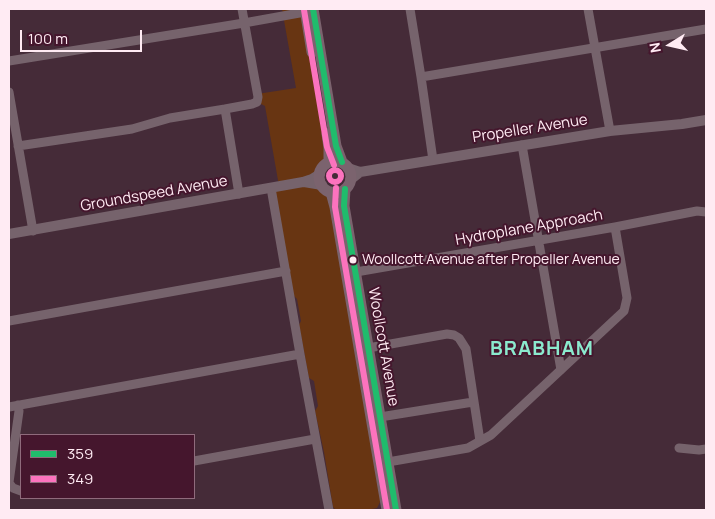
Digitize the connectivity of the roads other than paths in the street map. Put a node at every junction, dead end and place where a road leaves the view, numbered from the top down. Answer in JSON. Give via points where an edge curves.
{"nodes":[{"id":1,"x":242,"y":9,"type":"edge"},
{"id":2,"x":410,"y":9,"type":"edge"},
{"id":3,"x":588,"y":9,"type":"edge"},
{"id":4,"x":311,"y":10,"type":"edge"},
{"id":5,"x":244,"y":23,"type":"junction"},
{"id":6,"x":706,"y":29,"type":"edge"},
{"id":7,"x":595,"y":48,"type":"junction"},
{"id":8,"x":9,"y":61,"type":"edge"},
{"id":9,"x":422,"y":77,"type":"junction"},
{"id":10,"x":9,"y":92,"type":"edge"},
{"id":11,"x":225,"y":109,"type":"junction"},
{"id":12,"x":706,"y":120,"type":"edge"},
{"id":13,"x":610,"y":131,"type":"junction"},
{"id":14,"x":522,"y":145,"type":"junction"},
{"id":15,"x":18,"y":146,"type":"junction"},
{"id":16,"x":433,"y":160,"type":"junction"},
{"id":17,"x":329,"y":162,"type":"junction"},
{"id":18,"x":345,"y":165,"type":"junction"},
{"id":19,"x":360,"y":172,"type":"junction"},
{"id":20,"x":324,"y":184,"type":"junction"},
{"id":21,"x":348,"y":184,"type":"junction"},
{"id":22,"x":271,"y":188,"type":"junction"},
{"id":23,"x":239,"y":194,"type":"junction"},
{"id":24,"x":706,"y":212,"type":"edge"},
{"id":25,"x":615,"y":227,"type":"junction"},
{"id":26,"x":33,"y":231,"type":"junction"},
{"id":27,"x":9,"y":234,"type":"edge"},
{"id":28,"x":538,"y":240,"type":"junction"},
{"id":29,"x":286,"y":271,"type":"junction"},
{"id":30,"x":356,"y":272,"type":"junction"},
{"id":31,"x":9,"y":321,"type":"edge"},
{"id":32,"x":368,"y":348,"type":"junction"},
{"id":33,"x":300,"y":354,"type":"junction"},
{"id":34,"x":561,"y":370,"type":"junction"},
{"id":35,"x":474,"y":402,"type":"junction"},
{"id":36,"x":13,"y":406,"type":"edge"},
{"id":37,"x":380,"y":417,"type":"junction"},
{"id":38,"x":316,"y":439,"type":"junction"},
{"id":39,"x":480,"y":441,"type":"junction"},
{"id":40,"x":679,"y":448,"type":"dead end"},
{"id":41,"x":706,"y":449,"type":"edge"},
{"id":42,"x":195,"y":461,"type":"edge"},
{"id":43,"x":388,"y":462,"type":"junction"},
{"id":44,"x":9,"y":482,"type":"edge"},
{"id":45,"x":20,"y":492,"type":"edge"},
{"id":46,"x":329,"y":510,"type":"edge"},
{"id":47,"x":387,"y":510,"type":"edge"},
{"id":48,"x":396,"y":510,"type":"edge"}],
"edges":[{"from":1,"to":5,"type":"street"},
{"from":2,"to":9,"type":"street"},
{"from":3,"to":7,"type":"street"},
{"from":4,"to":5,"type":"street"},
{"from":4,"to":17,"type":"main road"},
{"from":4,"to":18,"type":"main road","name":"Woollcott Avenue","via":[[336,146]]},
{"from":5,"to":8,"type":"street"},
{"from":5,"to":11,"type":"street","via":[[257,102]]},
{"from":6,"to":7,"type":"street"},
{"from":7,"to":9,"type":"street"},
{"from":7,"to":13,"type":"street"},
{"from":9,"to":16,"type":"street"},
{"from":10,"to":15,"type":"street"},
{"from":11,"to":15,"type":"street","via":[[170,118],[132,129]]},
{"from":11,"to":23,"type":"street"},
{"from":12,"to":13,"type":"street","name":"Propeller Avenue"},
{"from":13,"to":14,"type":"street","name":"Propeller Avenue"},
{"from":14,"to":16,"type":"street","name":"Propeller Avenue"},
{"from":14,"to":28,"type":"street"},
{"from":15,"to":26,"type":"street"},
{"from":16,"to":19,"type":"street","name":"Propeller Avenue"},
{"from":17,"to":18,"type":"main road","via":[[338,161]]},
{"from":17,"to":20,"type":"main road","via":[[322,169]]},
{"from":18,"to":19,"type":"street","name":"Propeller Avenue"},
{"from":18,"to":21,"type":"main road","name":"Woollcott Avenue","via":[[351,176]]},
{"from":19,"to":21,"type":"street","name":"Propeller Avenue"},
{"from":20,"to":21,"type":"main road","via":[[341,192]]},
{"from":20,"to":22,"type":"street","name":"Groundspeed Avenue","via":[[304,182]]},
{"from":20,"to":47,"type":"main road","name":"Woollcott Avenue","via":[[335,207]]},
{"from":21,"to":30,"type":"main road","name":"Woollcott Avenue","via":[[344,206]]},
{"from":22,"to":23,"type":"street","name":"Groundspeed Avenue"},
{"from":22,"to":29,"type":"street"},
{"from":23,"to":26,"type":"street","name":"Groundspeed Avenue"},
{"from":24,"to":25,"type":"street","name":"Hydroplane Approach"},
{"from":25,"to":28,"type":"street","name":"Hydroplane Approach"},
{"from":25,"to":34,"type":"street","via":[[627,298],[624,311]]},
{"from":26,"to":27,"type":"street","name":"Groundspeed Avenue"},
{"from":28,"to":30,"type":"street","name":"Hydroplane Approach"},
{"from":28,"to":34,"type":"street"},
{"from":29,"to":31,"type":"street"},
{"from":29,"to":33,"type":"street"},
{"from":30,"to":32,"type":"main road","name":"Woollcott Avenue"},
{"from":32,"to":35,"type":"street","via":[[454,335],[466,349]]},
{"from":32,"to":37,"type":"main road","name":"Woollcott Avenue"},
{"from":33,"to":36,"type":"street"},
{"from":33,"to":38,"type":"street"},
{"from":34,"to":39,"type":"street","via":[[491,435]]},
{"from":35,"to":37,"type":"street"},
{"from":35,"to":39,"type":"street"},
{"from":36,"to":44,"type":"street","via":[[19,411]]},
{"from":37,"to":43,"type":"main road","name":"Woollcott Avenue"},
{"from":38,"to":42,"type":"street"},
{"from":38,"to":46,"type":"street"},
{"from":39,"to":43,"type":"street","via":[[468,448]]},
{"from":40,"to":41,"type":"street"},
{"from":43,"to":48,"type":"main road","name":"Woollcott Avenue"},
{"from":44,"to":45,"type":"street"}]}
